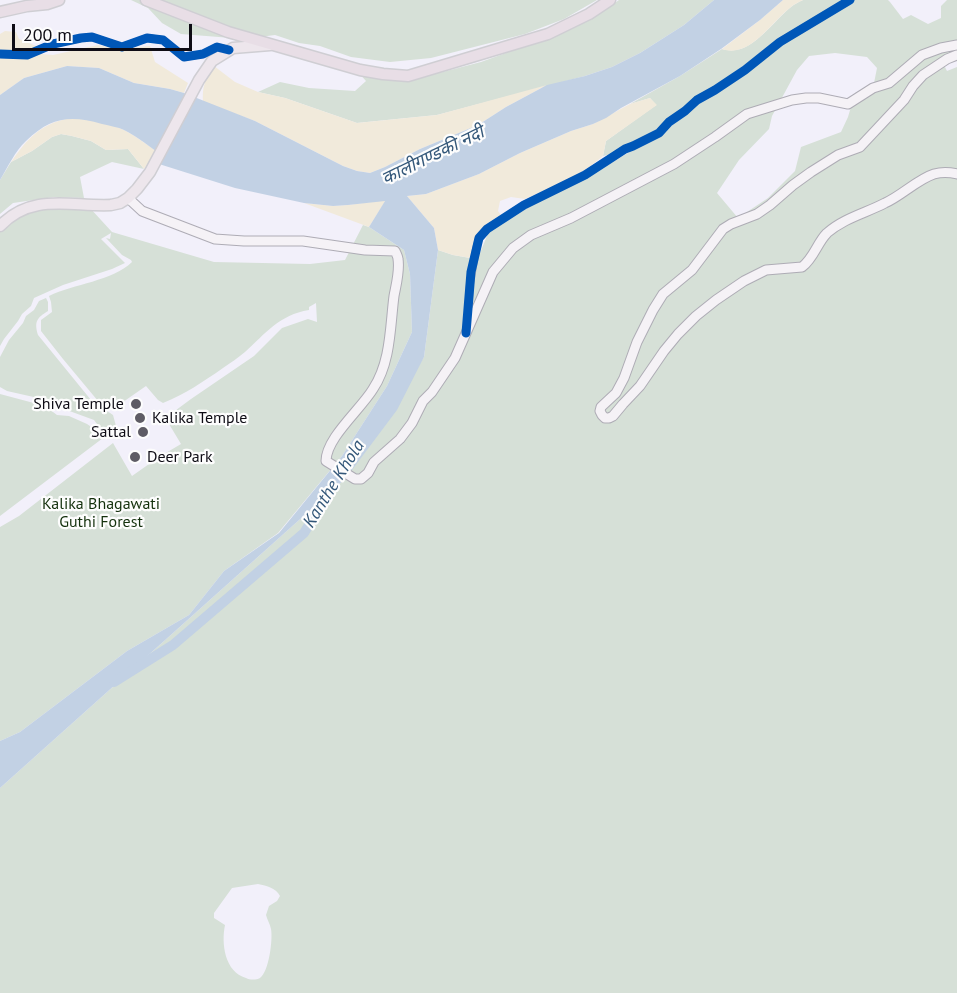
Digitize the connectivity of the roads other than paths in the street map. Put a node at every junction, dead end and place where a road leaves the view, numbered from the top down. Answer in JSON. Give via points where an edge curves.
{"nodes":[{"id":1,"x":59,"y":0,"type":"edge"},
{"id":2,"x":146,"y":0,"type":"edge"},
{"id":3,"x":610,"y":0,"type":"edge"},
{"id":4,"x":850,"y":0,"type":"edge"},
{"id":5,"x":0,"y":12,"type":"edge"},
{"id":6,"x":272,"y":45,"type":"junction"},
{"id":7,"x":957,"y":45,"type":"edge"},
{"id":8,"x":229,"y":50,"type":"junction"},
{"id":9,"x":0,"y":54,"type":"edge"},
{"id":10,"x":957,"y":55,"type":"edge"},
{"id":11,"x":957,"y":174,"type":"edge"},
{"id":12,"x":128,"y":198,"type":"junction"},
{"id":13,"x":0,"y":226,"type":"edge"},
{"id":14,"x":466,"y":333,"type":"junction"}],
"edges":[{"from":1,"to":5,"type":"highway"},
{"from":2,"to":6,"type":"highway"},
{"from":3,"to":6,"type":"highway","via":[[548,34],[408,76],[360,70]]},
{"from":4,"to":14,"type":"street","via":[[780,42],[697,100],[659,133],[487,229],[480,238],[471,272]]},
{"from":6,"to":8,"type":"main road"},
{"from":7,"to":14,"type":"main road","via":[[922,55],[889,83],[848,104],[806,98],[747,114],[674,164],[531,235],[513,248],[493,272]]},
{"from":8,"to":9,"type":"street","via":[[217,47],[184,57],[163,40],[147,38],[122,47],[92,37],[53,44],[27,55]]},
{"from":8,"to":12,"type":"main road","via":[[212,61],[199,80],[150,172]]},
{"from":10,"to":11,"type":"main road","via":[[923,75],[860,147],[811,172],[757,214],[723,229],[696,264],[663,294],[645,325],[620,387],[603,404],[602,415],[613,416],[678,334],[744,281],[766,270],[802,267],[823,237],[838,225],[885,203],[924,178],[945,172]]},
{"from":12,"to":13,"type":"main road","via":[[111,205],[36,205],[24,208]]},
{"from":12,"to":14,"type":"main road","via":[[142,211],[215,239],[303,241],[395,251],[398,272],[380,378],[326,455],[326,461],[355,479],[368,473],[412,423],[455,358]]}]}
